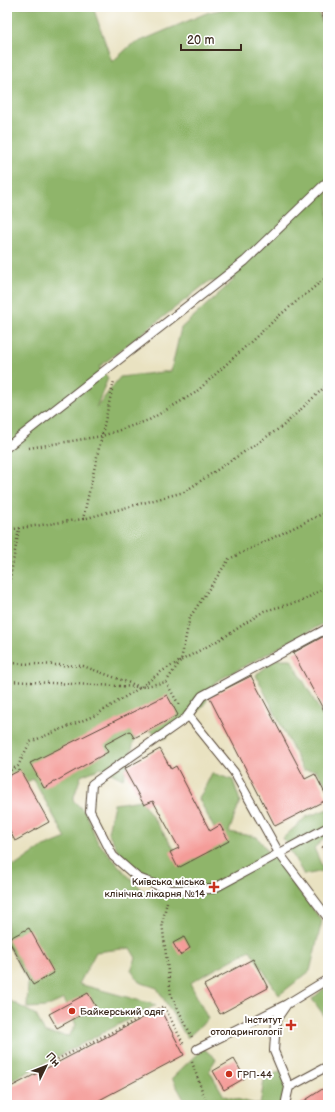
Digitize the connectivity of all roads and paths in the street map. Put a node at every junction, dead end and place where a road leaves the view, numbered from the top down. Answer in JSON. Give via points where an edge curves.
{"nodes":[{"id":1,"x":328,"y":181,"type":"edge"},
{"id":2,"x":328,"y":276,"type":"edge"},
{"id":3,"x":119,"y":358,"type":"junction"},
{"id":4,"x":328,"y":384,"type":"edge"},
{"id":5,"x":102,"y":436,"type":"junction"},
{"id":6,"x":7,"y":446,"type":"edge"},
{"id":7,"x":22,"y":449,"type":"dead end"},
{"id":8,"x":328,"y":511,"type":"edge"},
{"id":9,"x":83,"y":519,"type":"junction"},
{"id":10,"x":19,"y":529,"type":"junction"},
{"id":11,"x":7,"y":530,"type":"edge"},
{"id":12,"x":328,"y":586,"type":"edge"},
{"id":13,"x":7,"y":595,"type":"edge"},
{"id":14,"x":328,"y":628,"type":"edge"},
{"id":15,"x":181,"y":660,"type":"junction"},
{"id":16,"x":7,"y":663,"type":"edge"},
{"id":17,"x":7,"y":681,"type":"edge"},
{"id":18,"x":166,"y":682,"type":"junction"},
{"id":19,"x":141,"y":687,"type":"junction"},
{"id":20,"x":187,"y":716,"type":"junction"},
{"id":21,"x":7,"y":772,"type":"edge"},
{"id":22,"x":328,"y":827,"type":"edge"},
{"id":23,"x":279,"y":853,"type":"junction"},
{"id":24,"x":170,"y":890,"type":"junction"},
{"id":25,"x":328,"y":918,"type":"edge"},
{"id":26,"x":328,"y":979,"type":"edge"},
{"id":27,"x":287,"y":1004,"type":"junction"},
{"id":28,"x":185,"y":1047,"type":"dead end"},
{"id":29,"x":197,"y":1049,"type":"joint"},
{"id":30,"x":191,"y":1060,"type":"dead end"},
{"id":31,"x":54,"y":1061,"type":"dead end"},
{"id":32,"x":328,"y":1066,"type":"edge"},
{"id":33,"x":289,"y":1087,"type":"junction"},
{"id":34,"x":207,"y":1105,"type":"edge"},
{"id":35,"x":285,"y":1105,"type":"edge"}],
"edges":[{"from":1,"to":3,"type":"lane","via":[[245,261]]},
{"from":2,"to":5,"type":"path","via":[[280,315],[195,393],[149,420]]},
{"from":3,"to":5,"type":"path"},
{"from":3,"to":6,"type":"lane"},
{"from":4,"to":9,"type":"path","via":[[283,426],[184,492]]},
{"from":5,"to":7,"type":"path"},
{"from":5,"to":9,"type":"path"},
{"from":8,"to":15,"type":"path","via":[[229,559],[190,617]]},
{"from":9,"to":10,"type":"path"},
{"from":10,"to":11,"type":"path"},
{"from":10,"to":13,"type":"path"},
{"from":12,"to":15,"type":"path","via":[[302,601],[264,611],[226,636]]},
{"from":14,"to":20,"type":"lane","via":[[202,696]]},
{"from":15,"to":18,"type":"path"},
{"from":15,"to":19,"type":"path"},
{"from":16,"to":19,"type":"path","via":[[83,666]]},
{"from":17,"to":19,"type":"path"},
{"from":18,"to":19,"type":"path"},
{"from":18,"to":20,"type":"path"},
{"from":19,"to":21,"type":"path","via":[[96,715],[30,742],[18,766]]},
{"from":20,"to":23,"type":"lane","via":[[234,772]]},
{"from":20,"to":24,"type":"lane","via":[[92,784],[90,811],[113,856],[138,878]]},
{"from":22,"to":23,"type":"lane"},
{"from":23,"to":24,"type":"lane","via":[[213,890]]},
{"from":23,"to":25,"type":"lane"},
{"from":24,"to":29,"type":"path","via":[[162,923],[171,995]]},
{"from":26,"to":27,"type":"lane"},
{"from":27,"to":29,"type":"lane"},
{"from":27,"to":33,"type":"lane","via":[[276,1020],[274,1051]]},
{"from":28,"to":31,"type":"path","via":[[164,1006]]},
{"from":30,"to":34,"type":"path"},
{"from":32,"to":33,"type":"lane"},
{"from":33,"to":35,"type":"lane"}]}
